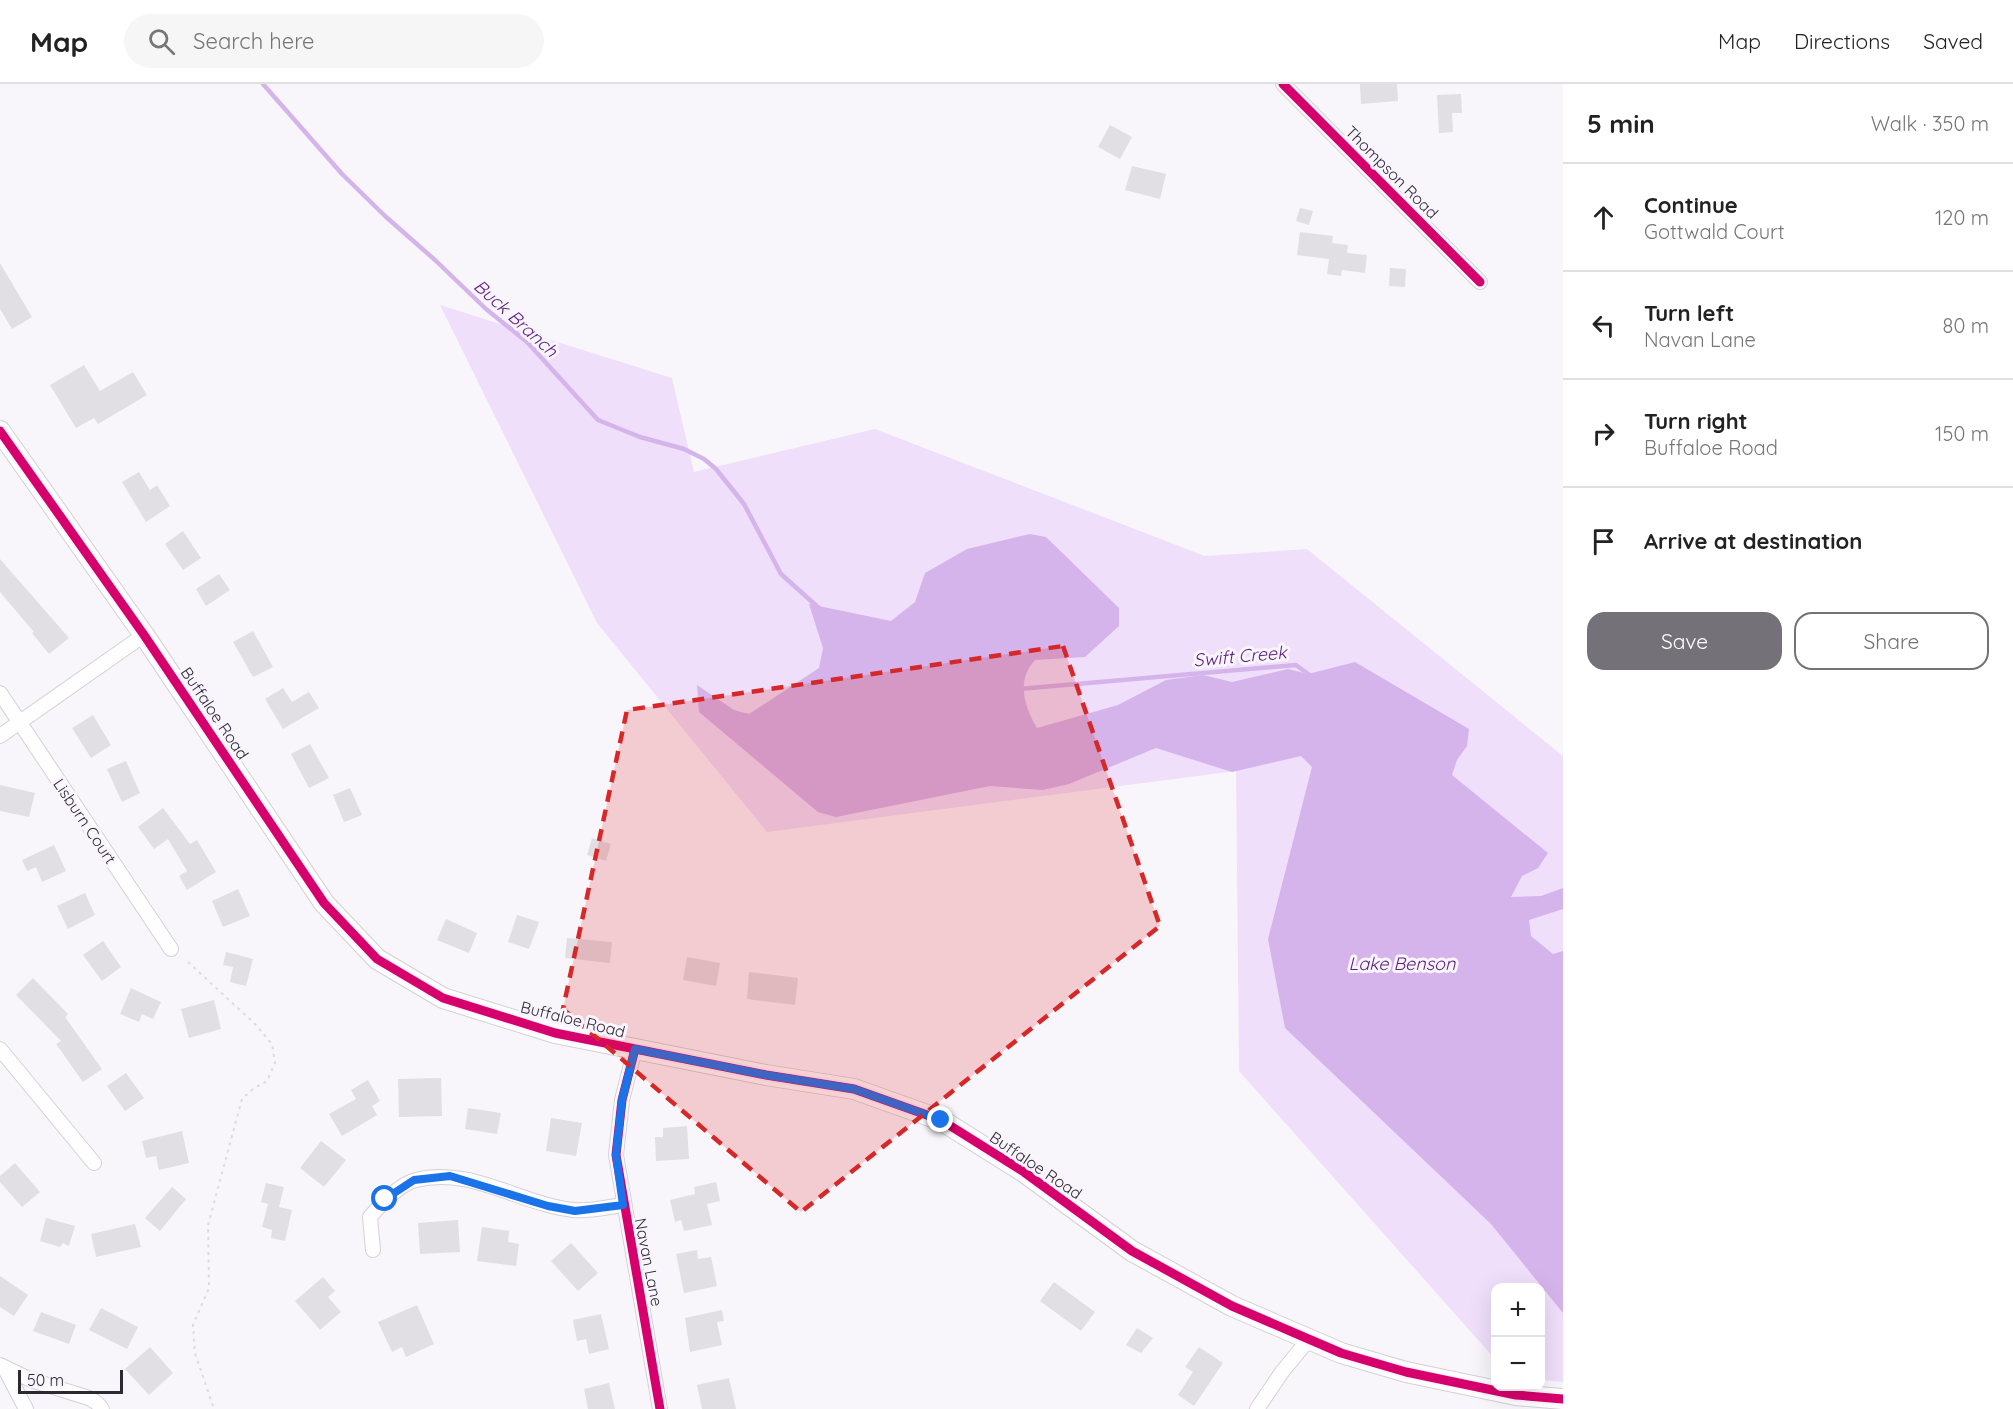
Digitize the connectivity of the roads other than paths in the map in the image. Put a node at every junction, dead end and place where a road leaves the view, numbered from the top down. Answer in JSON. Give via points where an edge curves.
{"nodes":[{"id":1,"x":1283,"y":84,"type":"edge"},
{"id":2,"x":1480,"y":282,"type":"dead end"},
{"id":3,"x":0,"y":431,"type":"edge"},
{"id":4,"x":144,"y":635,"type":"junction"},
{"id":5,"x":0,"y":693,"type":"edge"},
{"id":6,"x":20,"y":723,"type":"junction"},
{"id":7,"x":0,"y":736,"type":"edge"},
{"id":8,"x":171,"y":949,"type":"dead end"},
{"id":9,"x":0,"y":1049,"type":"edge"},
{"id":10,"x":635,"y":1049,"type":"junction"},
{"id":11,"x":94,"y":1163,"type":"dead end"},
{"id":12,"x":623,"y":1205,"type":"junction"},
{"id":13,"x":373,"y":1250,"type":"dead end"},
{"id":14,"x":1309,"y":1339,"type":"junction"},
{"id":15,"x":2,"y":1367,"type":"edge"},
{"id":16,"x":1563,"y":1399,"type":"edge"},
{"id":17,"x":26,"y":1409,"type":"edge"},
{"id":18,"x":102,"y":1409,"type":"edge"},
{"id":19,"x":660,"y":1409,"type":"edge"},
{"id":20,"x":1257,"y":1409,"type":"edge"}],
"edges":[{"from":1,"to":2,"type":"street","name":"Thompson Road"},
{"from":3,"to":4,"type":"street","name":"Buffaloe Road"},
{"from":4,"to":6,"type":"street"},
{"from":4,"to":10,"type":"street","name":"Buffaloe Road","via":[[324,903],[377,959],[443,998],[555,1033]]},
{"from":5,"to":6,"type":"street","name":"Lisburn Court"},
{"from":6,"to":7,"type":"street"},
{"from":6,"to":8,"type":"street","name":"Lisburn Court"},
{"from":9,"to":11,"type":"street"},
{"from":10,"to":12,"type":"street","name":"Navan Lane","via":[[622,1100],[616,1155]]},
{"from":10,"to":14,"type":"street","name":"Buffaloe Road","via":[[854,1089],[941,1120],[1024,1172],[1132,1251],[1232,1306]]},
{"from":12,"to":13,"type":"street","via":[[575,1211],[450,1176],[414,1180],[385,1199],[370,1217]]},
{"from":12,"to":19,"type":"street","name":"Navan Lane"},
{"from":14,"to":16,"type":"street","name":"Buffaloe Road","via":[[1406,1372],[1516,1395]]},
{"from":14,"to":20,"type":"street"},
{"from":15,"to":17,"type":"street"},
{"from":15,"to":18,"type":"street","via":[[89,1398]]}]}
